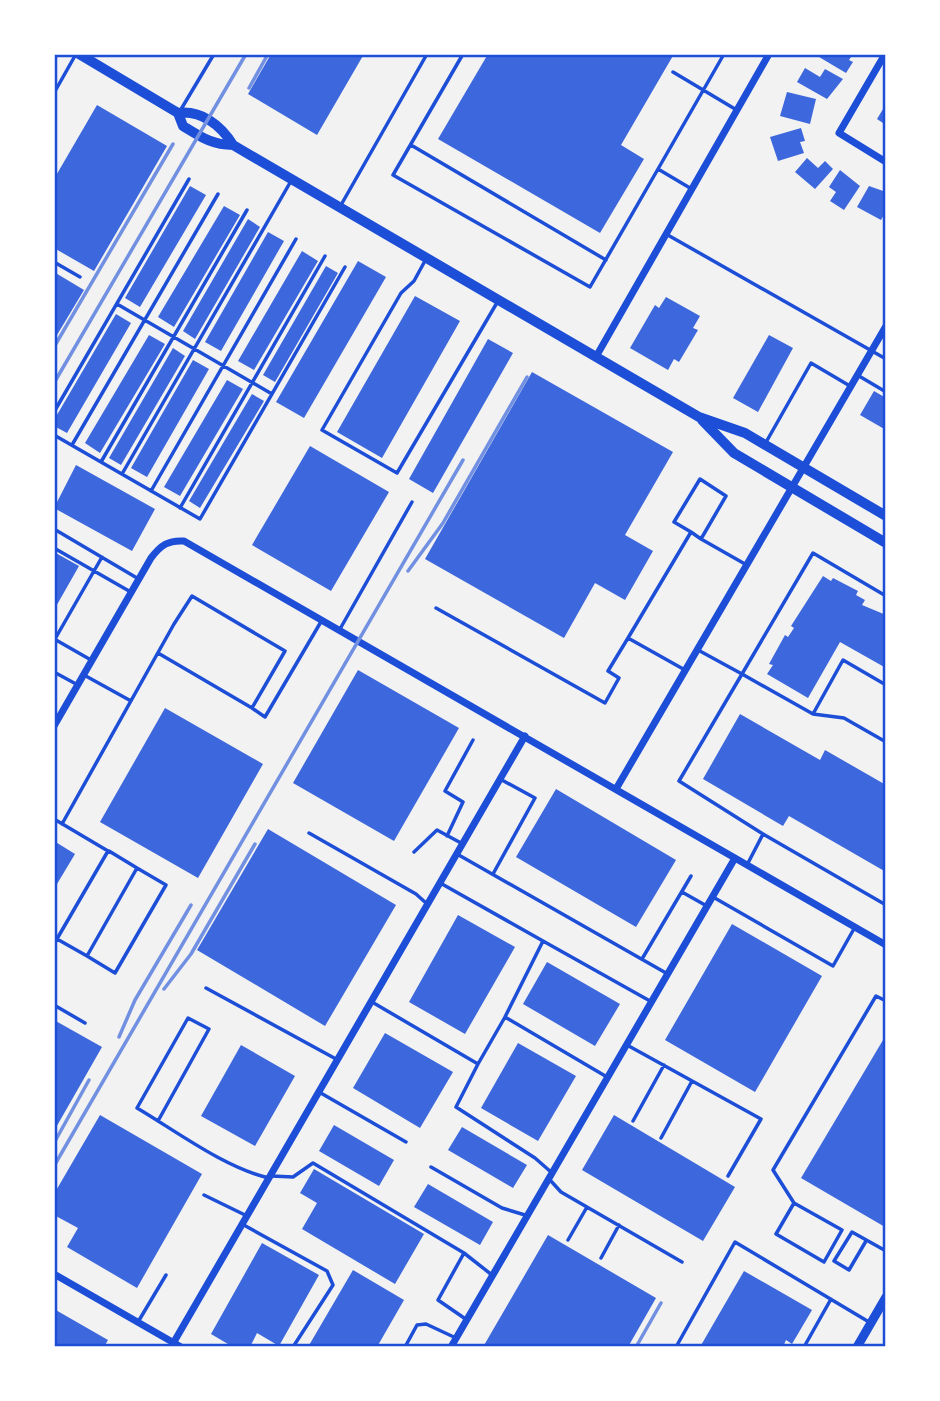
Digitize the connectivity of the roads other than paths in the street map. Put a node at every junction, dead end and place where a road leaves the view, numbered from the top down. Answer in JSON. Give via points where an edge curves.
{"nodes":[{"id":1,"x":57,"y":54,"type":"edge"},
{"id":2,"x":78,"y":54,"type":"edge"},
{"id":3,"x":214,"y":54,"type":"edge"},
{"id":4,"x":427,"y":54,"type":"edge"},
{"id":5,"x":463,"y":54,"type":"edge"},
{"id":6,"x":724,"y":54,"type":"edge"},
{"id":7,"x":769,"y":54,"type":"edge"},
{"id":8,"x":885,"y":54,"type":"edge"},
{"id":9,"x":54,"y":60,"type":"edge"},
{"id":10,"x":673,"y":72,"type":"dead end"},
{"id":11,"x":704,"y":90,"type":"junction"},
{"id":12,"x":54,"y":93,"type":"edge"},
{"id":13,"x":737,"y":110,"type":"junction"},
{"id":14,"x":178,"y":113,"type":"junction"},
{"id":15,"x":233,"y":145,"type":"junction"},
{"id":16,"x":411,"y":145,"type":"junction"},
{"id":17,"x":886,"y":162,"type":"edge"},
{"id":18,"x":658,"y":169,"type":"junction"},
{"id":19,"x":189,"y":178,"type":"dead end"},
{"id":20,"x":292,"y":179,"type":"junction"},
{"id":21,"x":692,"y":189,"type":"junction"},
{"id":22,"x":218,"y":194,"type":"dead end"},
{"id":23,"x":340,"y":207,"type":"junction"},
{"id":24,"x":247,"y":211,"type":"dead end"},
{"id":25,"x":666,"y":234,"type":"junction"},
{"id":26,"x":296,"y":239,"type":"dead end"},
{"id":27,"x":325,"y":256,"type":"dead end"},
{"id":28,"x":427,"y":257,"type":"junction"},
{"id":29,"x":606,"y":260,"type":"junction"},
{"id":30,"x":54,"y":262,"type":"edge"},
{"id":31,"x":345,"y":268,"type":"dead end"},
{"id":32,"x":80,"y":277,"type":"dead end"},
{"id":33,"x":499,"y":299,"type":"junction"},
{"id":34,"x":117,"y":304,"type":"junction"},
{"id":35,"x":145,"y":320,"type":"junction"},
{"id":36,"x":886,"y":326,"type":"edge"},
{"id":37,"x":174,"y":337,"type":"junction"},
{"id":38,"x":194,"y":349,"type":"junction"},
{"id":39,"x":871,"y":350,"type":"junction"},
{"id":40,"x":597,"y":355,"type":"junction"},
{"id":41,"x":886,"y":359,"type":"edge"},
{"id":42,"x":223,"y":366,"type":"junction"},
{"id":43,"x":857,"y":375,"type":"junction"},
{"id":44,"x":251,"y":383,"type":"junction"},
{"id":45,"x":850,"y":386,"type":"junction"},
{"id":46,"x":886,"y":392,"type":"edge"},
{"id":47,"x":272,"y":394,"type":"junction"},
{"id":48,"x":54,"y":412,"type":"edge"},
{"id":49,"x":699,"y":417,"type":"junction"},
{"id":50,"x":54,"y":435,"type":"edge"},
{"id":51,"x":72,"y":445,"type":"junction"},
{"id":52,"x":764,"y":445,"type":"junction"},
{"id":53,"x":101,"y":462,"type":"junction"},
{"id":54,"x":802,"y":467,"type":"junction"},
{"id":55,"x":122,"y":474,"type":"junction"},
{"id":56,"x":790,"y":487,"type":"junction"},
{"id":57,"x":151,"y":491,"type":"junction"},
{"id":58,"x":411,"y":502,"type":"dead end"},
{"id":59,"x":180,"y":508,"type":"junction"},
{"id":60,"x":886,"y":516,"type":"edge"},
{"id":61,"x":54,"y":529,"type":"edge"},
{"id":62,"x":691,"y":532,"type":"junction"},
{"id":63,"x":701,"y":538,"type":"junction"},
{"id":64,"x":886,"y":543,"type":"edge"},
{"id":65,"x":54,"y":548,"type":"edge"},
{"id":66,"x":102,"y":557,"type":"junction"},
{"id":67,"x":746,"y":564,"type":"junction"},
{"id":68,"x":94,"y":571,"type":"junction"},
{"id":69,"x":139,"y":579,"type":"junction"},
{"id":70,"x":131,"y":593,"type":"junction"},
{"id":71,"x":886,"y":596,"type":"edge"},
{"id":72,"x":436,"y":608,"type":"dead end"},
{"id":73,"x":323,"y":619,"type":"junction"},
{"id":74,"x":340,"y":629,"type":"junction"},
{"id":75,"x":628,"y":638,"type":"junction"},
{"id":76,"x":55,"y":639,"type":"edge"},
{"id":77,"x":697,"y":649,"type":"junction"},
{"id":78,"x":158,"y":653,"type":"junction"},
{"id":79,"x":91,"y":660,"type":"junction"},
{"id":80,"x":685,"y":670,"type":"junction"},
{"id":81,"x":54,"y":672,"type":"edge"},
{"id":82,"x":742,"y":674,"type":"junction"},
{"id":83,"x":84,"y":675,"type":"junction"},
{"id":84,"x":78,"y":685,"type":"junction"},
{"id":85,"x":886,"y":685,"type":"edge"},
{"id":86,"x":131,"y":701,"type":"junction"},
{"id":87,"x":252,"y":708,"type":"junction"},
{"id":88,"x":813,"y":714,"type":"junction"},
{"id":89,"x":54,"y":726,"type":"edge"},
{"id":90,"x":525,"y":736,"type":"junction"},
{"id":91,"x":473,"y":740,"type":"dead end"},
{"id":92,"x":886,"y":741,"type":"edge"},
{"id":93,"x":500,"y":779,"type":"junction"},
{"id":94,"x":616,"y":789,"type":"junction"},
{"id":95,"x":54,"y":819,"type":"edge"},
{"id":96,"x":62,"y":824,"type":"junction"},
{"id":97,"x":309,"y":833,"type":"dead end"},
{"id":98,"x":764,"y":834,"type":"junction"},
{"id":99,"x":447,"y":836,"type":"junction"},
{"id":100,"x":463,"y":844,"type":"junction"},
{"id":101,"x":108,"y":851,"type":"junction"},
{"id":102,"x":414,"y":852,"type":"dead end"},
{"id":103,"x":457,"y":854,"type":"junction"},
{"id":104,"x":735,"y":858,"type":"junction"},
{"id":105,"x":747,"y":865,"type":"junction"},
{"id":106,"x":137,"y":868,"type":"junction"},
{"id":107,"x":493,"y":874,"type":"junction"},
{"id":108,"x":691,"y":876,"type":"dead end"},
{"id":109,"x":440,"y":883,"type":"junction"},
{"id":110,"x":682,"y":892,"type":"junction"},
{"id":111,"x":713,"y":897,"type":"junction"},
{"id":112,"x":428,"y":905,"type":"junction"},
{"id":113,"x":886,"y":905,"type":"edge"},
{"id":114,"x":707,"y":906,"type":"junction"},
{"id":115,"x":855,"y":927,"type":"junction"},
{"id":116,"x":57,"y":939,"type":"junction"},
{"id":117,"x":543,"y":941,"type":"junction"},
{"id":118,"x":54,"y":944,"type":"edge"},
{"id":119,"x":886,"y":945,"type":"edge"},
{"id":120,"x":87,"y":956,"type":"junction"},
{"id":121,"x":642,"y":960,"type":"junction"},
{"id":122,"x":668,"y":974,"type":"junction"},
{"id":123,"x":206,"y":988,"type":"dead end"},
{"id":124,"x":886,"y":1001,"type":"edge"},
{"id":125,"x":372,"y":1002,"type":"junction"},
{"id":126,"x":652,"y":1002,"type":"junction"},
{"id":127,"x":54,"y":1005,"type":"edge"},
{"id":128,"x":505,"y":1017,"type":"junction"},
{"id":129,"x":85,"y":1023,"type":"dead end"},
{"id":130,"x":627,"y":1045,"type":"junction"},
{"id":131,"x":338,"y":1059,"type":"junction"},
{"id":132,"x":478,"y":1064,"type":"junction"},
{"id":133,"x":664,"y":1065,"type":"junction"},
{"id":134,"x":608,"y":1077,"type":"junction"},
{"id":135,"x":692,"y":1081,"type":"junction"},
{"id":136,"x":319,"y":1092,"type":"junction"},
{"id":137,"x":158,"y":1121,"type":"junction"},
{"id":138,"x":633,"y":1121,"type":"dead end"},
{"id":139,"x":661,"y":1138,"type":"dead end"},
{"id":140,"x":406,"y":1142,"type":"dead end"},
{"id":141,"x":431,"y":1167,"type":"dead end"},
{"id":142,"x":550,"y":1176,"type":"junction"},
{"id":143,"x":728,"y":1176,"type":"dead end"},
{"id":144,"x":270,"y":1177,"type":"junction"},
{"id":145,"x":204,"y":1195,"type":"dead end"},
{"id":146,"x":794,"y":1203,"type":"junction"},
{"id":147,"x":587,"y":1207,"type":"junction"},
{"id":148,"x":247,"y":1215,"type":"junction"},
{"id":149,"x":527,"y":1216,"type":"junction"},
{"id":150,"x":243,"y":1224,"type":"junction"},
{"id":151,"x":619,"y":1225,"type":"junction"},
{"id":152,"x":568,"y":1240,"type":"dead end"},
{"id":153,"x":866,"y":1241,"type":"junction"},
{"id":154,"x":886,"y":1251,"type":"edge"},
{"id":155,"x":464,"y":1253,"type":"junction"},
{"id":156,"x":601,"y":1258,"type":"dead end"},
{"id":157,"x":682,"y":1262,"type":"dead end"},
{"id":158,"x":54,"y":1273,"type":"edge"},
{"id":159,"x":166,"y":1275,"type":"dead end"},
{"id":160,"x":492,"y":1276,"type":"junction"},
{"id":161,"x":886,"y":1297,"type":"edge"},
{"id":162,"x":831,"y":1299,"type":"junction"},
{"id":163,"x":467,"y":1320,"type":"junction"},
{"id":164,"x":138,"y":1322,"type":"junction"},
{"id":165,"x":871,"y":1323,"type":"junction"},
{"id":166,"x":456,"y":1338,"type":"junction"},
{"id":167,"x":175,"y":1345,"type":"edge"},
{"id":168,"x":293,"y":1347,"type":"edge"},
{"id":169,"x":405,"y":1347,"type":"edge"},
{"id":170,"x":451,"y":1347,"type":"edge"},
{"id":171,"x":676,"y":1347,"type":"edge"},
{"id":172,"x":804,"y":1347,"type":"edge"},
{"id":173,"x":857,"y":1347,"type":"edge"}],
"edges":[{"from":1,"to":9,"type":"lane"},
{"from":2,"to":12,"type":"lane"},
{"from":2,"to":14,"type":"main road"},
{"from":3,"to":14,"type":"lane"},
{"from":4,"to":23,"type":"lane"},
{"from":5,"to":16,"type":"lane"},
{"from":6,"to":11,"type":"lane"},
{"from":7,"to":13,"type":"street"},
{"from":8,"to":17,"type":"street","via":[[839,133]]},
{"from":10,"to":11,"type":"lane"},
{"from":11,"to":13,"type":"lane"},
{"from":11,"to":18,"type":"lane"},
{"from":13,"to":21,"type":"street"},
{"from":14,"to":15,"type":"main road","via":[[192,111],[215,124]]},
{"from":14,"to":15,"type":"main road","via":[[183,127],[214,145]]},
{"from":15,"to":20,"type":"main road"},
{"from":16,"to":29,"type":"lane"},
{"from":16,"to":29,"type":"lane","via":[[393,175],[590,288]]},
{"from":18,"to":21,"type":"lane"},
{"from":18,"to":29,"type":"lane"},
{"from":19,"to":34,"type":"lane"},
{"from":20,"to":23,"type":"main road"},
{"from":20,"to":38,"type":"lane"},
{"from":21,"to":25,"type":"street"},
{"from":22,"to":35,"type":"lane"},
{"from":23,"to":28,"type":"main road"},
{"from":24,"to":37,"type":"lane"},
{"from":25,"to":39,"type":"lane"},
{"from":25,"to":40,"type":"street"},
{"from":26,"to":42,"type":"lane"},
{"from":27,"to":44,"type":"lane"},
{"from":28,"to":33,"type":"main road"},
{"from":28,"to":33,"type":"lane","via":[[414,281],[401,293],[322,430],[397,472]]},
{"from":30,"to":32,"type":"lane"},
{"from":31,"to":47,"type":"lane"},
{"from":33,"to":40,"type":"main road"},
{"from":34,"to":35,"type":"lane"},
{"from":34,"to":48,"type":"lane"},
{"from":35,"to":37,"type":"lane"},
{"from":35,"to":51,"type":"lane"},
{"from":36,"to":39,"type":"street"},
{"from":37,"to":38,"type":"lane"},
{"from":37,"to":53,"type":"lane"},
{"from":38,"to":42,"type":"lane"},
{"from":38,"to":55,"type":"lane"},
{"from":39,"to":41,"type":"lane"},
{"from":39,"to":43,"type":"street"},
{"from":40,"to":49,"type":"main road"},
{"from":42,"to":44,"type":"lane"},
{"from":42,"to":57,"type":"lane"},
{"from":43,"to":45,"type":"street"},
{"from":43,"to":46,"type":"lane"},
{"from":44,"to":47,"type":"lane"},
{"from":44,"to":59,"type":"lane"},
{"from":45,"to":52,"type":"lane","via":[[811,363]]},
{"from":45,"to":54,"type":"street"},
{"from":47,"to":59,"type":"lane","via":[[200,519]]},
{"from":49,"to":52,"type":"main road","via":[[745,433]]},
{"from":49,"to":56,"type":"main road","via":[[734,453]]},
{"from":50,"to":51,"type":"lane"},
{"from":51,"to":53,"type":"lane"},
{"from":52,"to":54,"type":"main road"},
{"from":53,"to":55,"type":"lane"},
{"from":54,"to":56,"type":"street"},
{"from":54,"to":60,"type":"main road"},
{"from":55,"to":57,"type":"lane"},
{"from":56,"to":64,"type":"main road"},
{"from":56,"to":67,"type":"street"},
{"from":57,"to":59,"type":"lane"},
{"from":58,"to":74,"type":"lane"},
{"from":61,"to":66,"type":"lane"},
{"from":62,"to":63,"type":"lane"},
{"from":62,"to":63,"type":"lane","via":[[674,522],[699,480],[726,496]]},
{"from":62,"to":75,"type":"lane"},
{"from":63,"to":67,"type":"lane"},
{"from":65,"to":68,"type":"lane"},
{"from":66,"to":68,"type":"lane"},
{"from":66,"to":69,"type":"lane"},
{"from":67,"to":77,"type":"street"},
{"from":68,"to":70,"type":"lane"},
{"from":68,"to":76,"type":"lane"},
{"from":69,"to":70,"type":"street"},
{"from":69,"to":73,"type":"street","via":[[160,546],[172,540],[197,546]]},
{"from":70,"to":79,"type":"street"},
{"from":71,"to":82,"type":"lane","via":[[813,553]]},
{"from":72,"to":75,"type":"lane","via":[[605,703],[619,678],[608,671]]},
{"from":73,"to":74,"type":"street"},
{"from":73,"to":87,"type":"lane","via":[[265,716]]},
{"from":74,"to":90,"type":"street"},
{"from":75,"to":80,"type":"lane"},
{"from":76,"to":79,"type":"lane"},
{"from":77,"to":80,"type":"street"},
{"from":77,"to":82,"type":"lane"},
{"from":78,"to":86,"type":"lane"},
{"from":78,"to":87,"type":"lane"},
{"from":78,"to":87,"type":"lane","via":[[192,596],[285,651]]},
{"from":79,"to":83,"type":"street"},
{"from":80,"to":94,"type":"street"},
{"from":81,"to":84,"type":"lane"},
{"from":82,"to":88,"type":"lane"},
{"from":82,"to":98,"type":"lane","via":[[679,781]]},
{"from":83,"to":84,"type":"street"},
{"from":83,"to":86,"type":"lane"},
{"from":84,"to":89,"type":"street"},
{"from":85,"to":88,"type":"lane","via":[[843,660]]},
{"from":86,"to":96,"type":"lane"},
{"from":88,"to":92,"type":"lane","via":[[844,718]]},
{"from":90,"to":93,"type":"street"},
{"from":90,"to":94,"type":"street"},
{"from":91,"to":99,"type":"lane","via":[[445,791],[463,802]]},
{"from":93,"to":100,"type":"street"},
{"from":93,"to":107,"type":"lane","via":[[535,798]]},
{"from":94,"to":104,"type":"street"},
{"from":95,"to":96,"type":"lane"},
{"from":96,"to":101,"type":"lane"},
{"from":97,"to":112,"type":"lane"},
{"from":98,"to":105,"type":"lane"},
{"from":98,"to":113,"type":"lane"},
{"from":99,"to":100,"type":"lane"},
{"from":99,"to":102,"type":"lane","via":[[437,830]]},
{"from":100,"to":103,"type":"street"},
{"from":101,"to":106,"type":"lane"},
{"from":101,"to":116,"type":"lane"},
{"from":103,"to":107,"type":"lane"},
{"from":103,"to":109,"type":"street"},
{"from":104,"to":105,"type":"street"},
{"from":104,"to":111,"type":"street"},
{"from":105,"to":115,"type":"street"},
{"from":106,"to":120,"type":"lane"},
{"from":106,"to":120,"type":"lane","via":[[166,885],[115,973]]},
{"from":107,"to":121,"type":"lane"},
{"from":108,"to":110,"type":"lane"},
{"from":109,"to":112,"type":"street"},
{"from":109,"to":117,"type":"lane"},
{"from":110,"to":114,"type":"lane"},
{"from":110,"to":121,"type":"lane"},
{"from":111,"to":114,"type":"street"},
{"from":111,"to":115,"type":"lane","via":[[833,966]]},
{"from":112,"to":125,"type":"street"},
{"from":114,"to":122,"type":"street"},
{"from":115,"to":119,"type":"street"},
{"from":116,"to":118,"type":"lane"},
{"from":116,"to":120,"type":"lane"},
{"from":117,"to":126,"type":"lane"},
{"from":117,"to":128,"type":"lane"},
{"from":121,"to":122,"type":"lane"},
{"from":122,"to":126,"type":"street"},
{"from":123,"to":131,"type":"lane"},
{"from":124,"to":146,"type":"lane","via":[[876,996],[773,1170]]},
{"from":125,"to":131,"type":"street"},
{"from":125,"to":132,"type":"lane"},
{"from":126,"to":130,"type":"street"},
{"from":127,"to":129,"type":"lane"},
{"from":128,"to":132,"type":"lane"},
{"from":128,"to":134,"type":"lane"},
{"from":130,"to":133,"type":"lane"},
{"from":130,"to":134,"type":"street"},
{"from":131,"to":136,"type":"street"},
{"from":132,"to":142,"type":"lane","via":[[456,1107],[535,1158]]},
{"from":133,"to":135,"type":"lane"},
{"from":133,"to":138,"type":"lane"},
{"from":134,"to":142,"type":"street"},
{"from":135,"to":139,"type":"lane"},
{"from":135,"to":143,"type":"lane","via":[[761,1119]]},
{"from":136,"to":140,"type":"lane"},
{"from":136,"to":144,"type":"street"},
{"from":137,"to":137,"type":"lane","via":[[137,1108],[188,1018],[209,1029]]},
{"from":137,"to":144,"type":"lane","via":[[250,1174]]},
{"from":141,"to":149,"type":"lane","via":[[502,1208]]},
{"from":142,"to":147,"type":"lane","via":[[561,1192]]},
{"from":142,"to":149,"type":"street"},
{"from":144,"to":148,"type":"street"},
{"from":144,"to":155,"type":"lane","via":[[293,1177],[313,1163]]},
{"from":145,"to":148,"type":"lane"},
{"from":146,"to":146,"type":"lane","via":[[776,1234],[824,1262],[842,1230]]},
{"from":147,"to":151,"type":"lane"},
{"from":147,"to":152,"type":"lane"},
{"from":148,"to":150,"type":"street"},
{"from":149,"to":160,"type":"street"},
{"from":150,"to":167,"type":"street"},
{"from":150,"to":168,"type":"lane","via":[[333,1278],[333,1285]]},
{"from":151,"to":156,"type":"lane"},
{"from":151,"to":157,"type":"lane"},
{"from":153,"to":153,"type":"lane","via":[[849,1270],[834,1261],[852,1232]]},
{"from":153,"to":154,"type":"lane"},
{"from":155,"to":160,"type":"lane"},
{"from":155,"to":163,"type":"lane","via":[[438,1300]]},
{"from":158,"to":164,"type":"street"},
{"from":159,"to":164,"type":"lane"},
{"from":160,"to":163,"type":"street"},
{"from":161,"to":165,"type":"street"},
{"from":162,"to":165,"type":"lane"},
{"from":162,"to":171,"type":"lane","via":[[735,1242]]},
{"from":162,"to":172,"type":"lane"},
{"from":163,"to":166,"type":"street"},
{"from":164,"to":167,"type":"street"},
{"from":165,"to":173,"type":"street"},
{"from":166,"to":169,"type":"lane","via":[[426,1324],[417,1325]]},
{"from":166,"to":170,"type":"street"}]}
